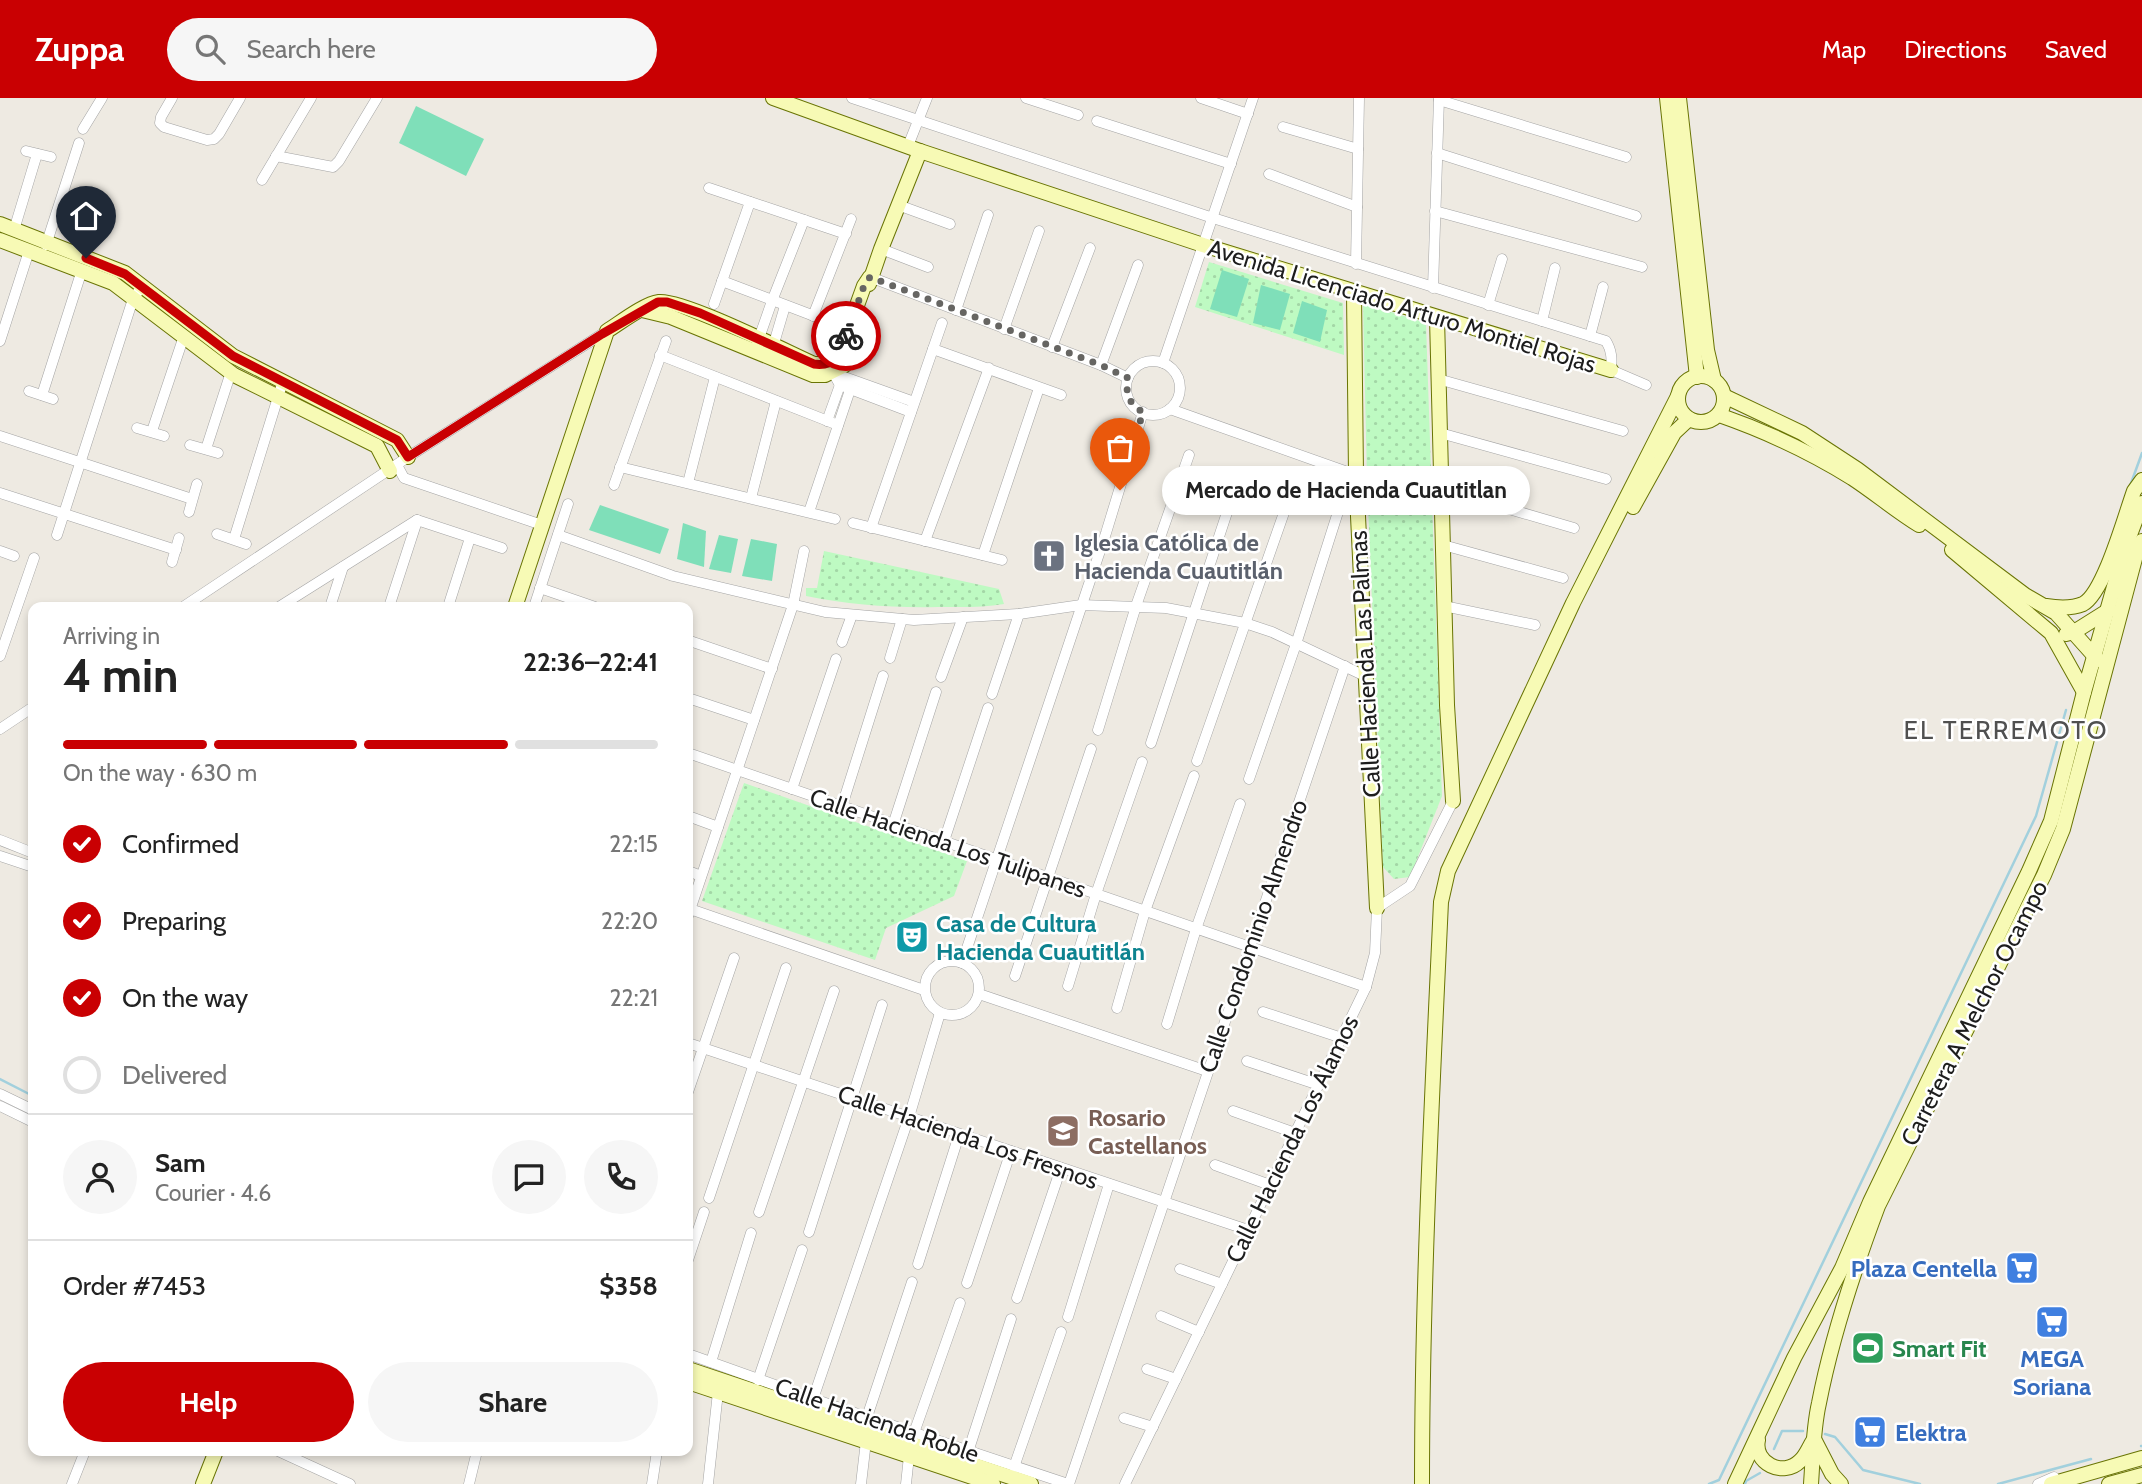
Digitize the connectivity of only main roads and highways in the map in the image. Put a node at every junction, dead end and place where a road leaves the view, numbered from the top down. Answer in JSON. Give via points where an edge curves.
{"nodes":[{"id":1,"x":773,"y":98,"type":"edge"},
{"id":2,"x":1667,"y":98,"type":"edge"},
{"id":3,"x":1679,"y":98,"type":"edge"},
{"id":4,"x":914,"y":149,"type":"junction"},
{"id":5,"x":7,"y":227,"type":"edge"},
{"id":6,"x":0,"y":240,"type":"edge"},
{"id":7,"x":40,"y":250,"type":"junction"},
{"id":8,"x":1354,"y":293,"type":"junction"},
{"id":9,"x":1437,"y":318,"type":"junction"},
{"id":10,"x":1611,"y":370,"type":"road end"},
{"id":11,"x":1697,"y":377,"type":"junction"},
{"id":12,"x":1714,"y":380,"type":"junction"},
{"id":13,"x":1678,"y":396,"type":"junction"},
{"id":14,"x":1724,"y":396,"type":"junction"},
{"id":15,"x":1719,"y":415,"type":"junction"},
{"id":16,"x":1689,"y":419,"type":"junction"},
{"id":17,"x":2142,"y":480,"type":"edge"},
{"id":18,"x":2142,"y":503,"type":"edge"},
{"id":19,"x":2142,"y":541,"type":"edge"},
{"id":20,"x":2131,"y":575,"type":"junction"},
{"id":21,"x":517,"y":602,"type":"edge"},
{"id":22,"x":2040,"y":605,"type":"junction"},
{"id":23,"x":2108,"y":611,"type":"junction"},
{"id":24,"x":2074,"y":632,"type":"junction"},
{"id":25,"x":2051,"y":634,"type":"junction"},
{"id":26,"x":2094,"y":656,"type":"junction"},
{"id":27,"x":2084,"y":692,"type":"junction"},
{"id":28,"x":1453,"y":802,"type":"road end"},
{"id":29,"x":2063,"y":829,"type":"junction"},
{"id":30,"x":1377,"y":908,"type":"road end"},
{"id":31,"x":693,"y":1372,"type":"edge"},
{"id":32,"x":693,"y":1384,"type":"edge"},
{"id":33,"x":1760,"y":1430,"type":"junction"},
{"id":34,"x":1814,"y":1440,"type":"junction"},
{"id":35,"x":214,"y":1456,"type":"edge"},
{"id":36,"x":2142,"y":1458,"type":"edge"},
{"id":37,"x":2142,"y":1475,"type":"edge"},
{"id":38,"x":203,"y":1484,"type":"edge"},
{"id":39,"x":993,"y":1484,"type":"edge"},
{"id":40,"x":1031,"y":1484,"type":"edge"},
{"id":41,"x":1422,"y":1484,"type":"edge"},
{"id":42,"x":1430,"y":1484,"type":"edge"},
{"id":43,"x":1735,"y":1484,"type":"edge"},
{"id":44,"x":1811,"y":1484,"type":"edge"},
{"id":45,"x":1841,"y":1484,"type":"edge"},
{"id":46,"x":2051,"y":1484,"type":"edge"},
{"id":47,"x":2109,"y":1484,"type":"edge"}],
"edges":[{"from":1,"to":4,"type":"main road","name":"Avenida Licenciado Arturo Montiel Rojas"},
{"from":2,"to":11,"type":"main road"},
{"from":3,"to":12,"type":"main road"},
{"from":4,"to":8,"type":"main road","name":"Avenida Licenciado Arturo Montiel Rojas"},
{"from":4,"to":21,"type":"main road","via":[[898,205],[838,358],[837,378],[667,302],[658,302],[607,331]]},
{"from":5,"to":7,"type":"main road"},
{"from":6,"to":7,"type":"main road"},
{"from":7,"to":7,"type":"main road","via":[[125,274],[233,356],[397,440],[399,464],[377,446],[230,372],[113,283]]},
{"from":8,"to":9,"type":"main road","name":"Avenida Licenciado Arturo Montiel Rojas"},
{"from":8,"to":30,"type":"main road","name":"Calle Hacienda Las Palmas","via":[[1356,475]]},
{"from":9,"to":10,"type":"main road","name":"Avenida Licenciado Arturo Montiel Rojas"},
{"from":9,"to":28,"type":"main road"},
{"from":11,"to":12,"type":"main road"},
{"from":11,"to":13,"type":"main road","via":[[1683,384]]},
{"from":12,"to":14,"type":"main road"},
{"from":13,"to":16,"type":"main road","via":[[1680,409]]},
{"from":13,"to":41,"type":"main road","via":[[1573,603],[1448,871],[1441,902],[1427,1189]]},
{"from":14,"to":15,"type":"main road"},
{"from":14,"to":22,"type":"main road","via":[[1802,433]]},
{"from":15,"to":16,"type":"main road","via":[[1701,423]]},
{"from":15,"to":25,"type":"main road","via":[[1776,437],[1866,488],[1953,550]]},
{"from":16,"to":42,"type":"main road","via":[[1660,455],[1579,606],[1454,873],[1447,903],[1442,1019],[1428,1404]]},
{"from":17,"to":22,"type":"main road","via":[[2093,596],[2070,608]]},
{"from":18,"to":23,"type":"main road"},
{"from":19,"to":20,"type":"main road","name":"Carretera A Melchor Ocampo"},
{"from":20,"to":23,"type":"main road","via":[[2124,578]]},
{"from":20,"to":29,"type":"main road","name":"Carretera A Melchor Ocampo"},
{"from":22,"to":24,"type":"main road","via":[[2056,613]]},
{"from":23,"to":24,"type":"main road"},
{"from":23,"to":26,"type":"main road"},
{"from":24,"to":25,"type":"main road"},
{"from":24,"to":26,"type":"main road"},
{"from":25,"to":27,"type":"main road"},
{"from":26,"to":27,"type":"main road"},
{"from":26,"to":29,"type":"main road","via":[[2101,663],[2066,793]]},
{"from":27,"to":33,"type":"main road","name":"Carretera A Melchor Ocampo","via":[[2051,821],[1842,1268]]},
{"from":29,"to":34,"type":"main road","name":"Carretera A Melchor Ocampo","via":[[1878,1206],[1832,1346]]},
{"from":31,"to":40,"type":"main road","name":"Calle Hacienda Roble"},
{"from":32,"to":39,"type":"main road","name":"Calle Hacienda Roble"},
{"from":33,"to":34,"type":"main road","via":[[1756,1447],[1760,1458],[1775,1468],[1789,1468],[1800,1461]]},
{"from":33,"to":43,"type":"main road","name":"Carretera A Melchor Ocampo"},
{"from":34,"to":44,"type":"main road","name":"Carretera A Melchor Ocampo"},
{"from":34,"to":45,"type":"main road"},
{"from":35,"to":38,"type":"main road"},
{"from":36,"to":46,"type":"main road"},
{"from":37,"to":47,"type":"main road"}]}
